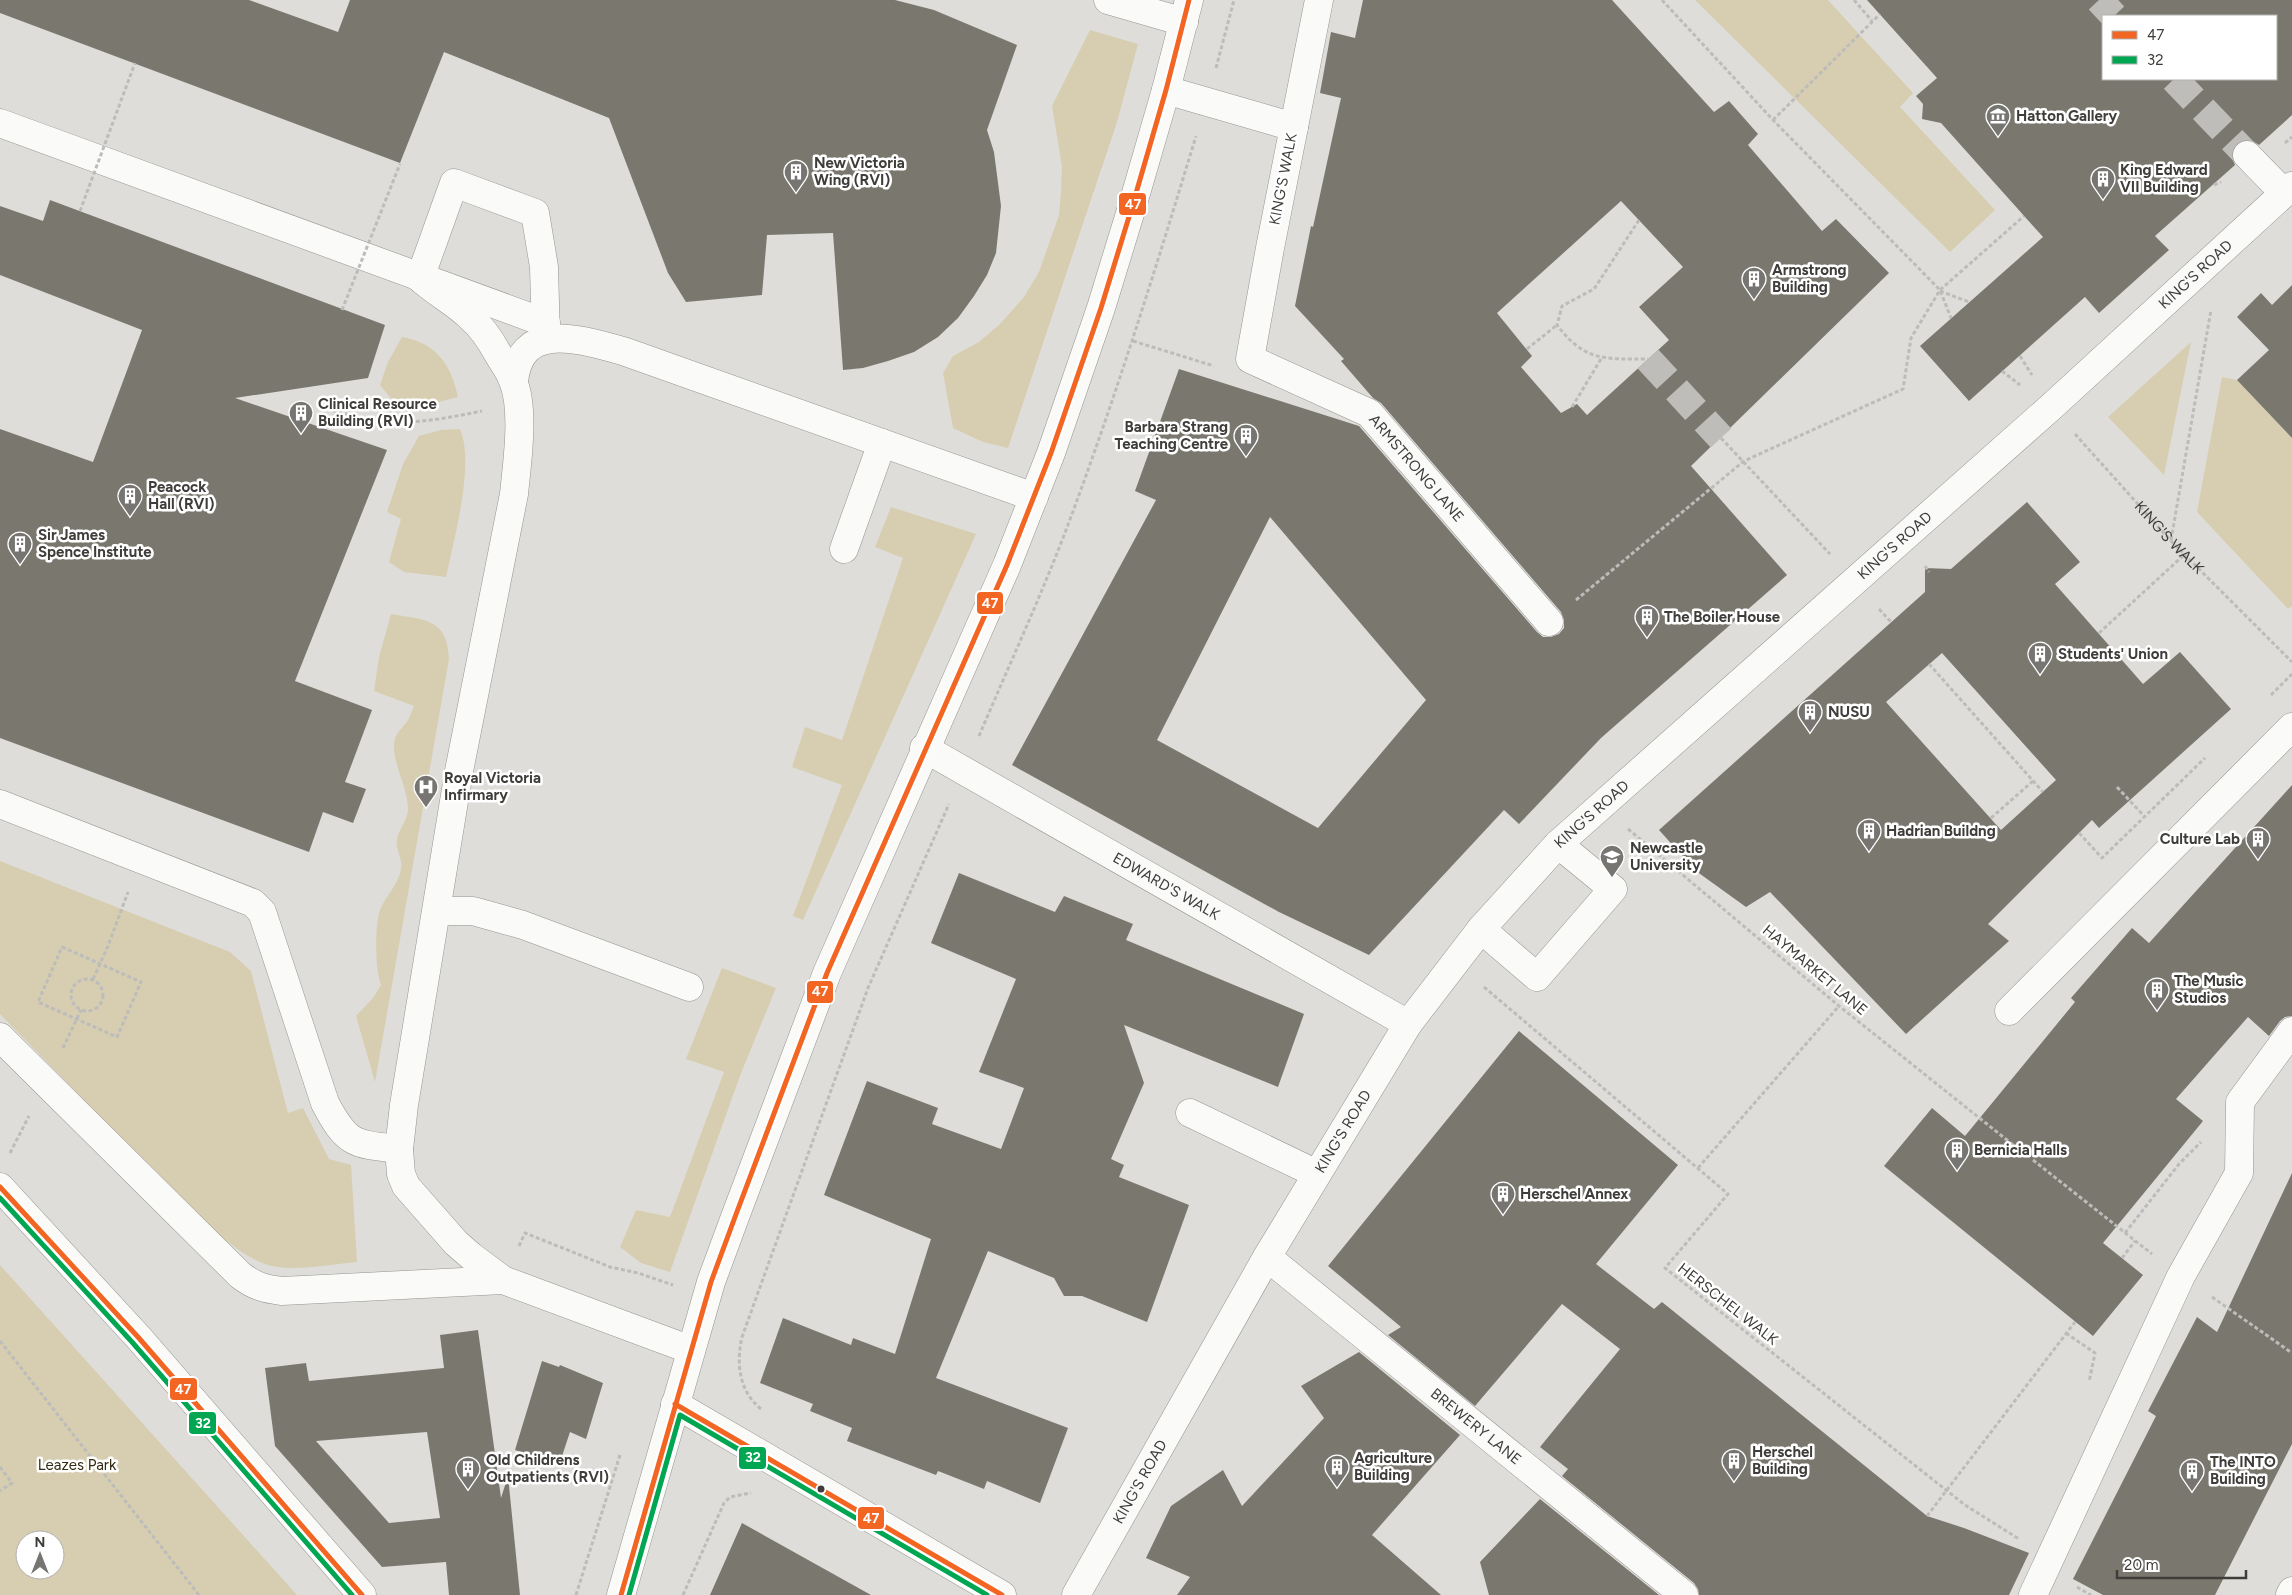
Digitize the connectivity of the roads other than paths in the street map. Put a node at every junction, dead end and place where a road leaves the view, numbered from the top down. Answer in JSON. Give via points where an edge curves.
{"nodes":[{"id":1,"x":1108,"y":0,"type":"edge"},
{"id":2,"x":1319,"y":0,"type":"edge"},
{"id":3,"x":1187,"y":11,"type":"edge"},
{"id":4,"x":1166,"y":90,"type":"junction"},
{"id":5,"x":0,"y":123,"type":"edge"},
{"id":6,"x":1294,"y":126,"type":"junction"},
{"id":7,"x":2247,"y":155,"type":"tunnel mouth"},
{"id":8,"x":2288,"y":190,"type":"edge"},
{"id":9,"x":420,"y":278,"type":"junction"},
{"id":10,"x":546,"y":331,"type":"junction"},
{"id":11,"x":1250,"y":359,"type":"joint"},
{"id":12,"x":514,"y":382,"type":"junction"},
{"id":13,"x":882,"y":443,"type":"junction"},
{"id":14,"x":1034,"y":497,"type":"junction"},
{"id":15,"x":844,"y":549,"type":"dead end"},
{"id":16,"x":1549,"y":622,"type":"road end"},
{"id":17,"x":2292,"y":728,"type":"edge"},
{"id":18,"x":924,"y":748,"type":"junction"},
{"id":19,"x":0,"y":804,"type":"edge"},
{"id":20,"x":1558,"y":844,"type":"junction"},
{"id":21,"x":438,"y":911,"type":"junction"},
{"id":22,"x":1481,"y":930,"type":"junction"},
{"id":23,"x":688,"y":987,"type":"dead end"},
{"id":24,"x":2009,"y":1011,"type":"dead end"},
{"id":25,"x":1408,"y":1024,"type":"junction"},
{"id":26,"x":2292,"y":1031,"type":"edge"},
{"id":27,"x":0,"y":1037,"type":"edge"},
{"id":28,"x":1190,"y":1113,"type":"dead end"},
{"id":29,"x":399,"y":1148,"type":"junction"},
{"id":30,"x":1317,"y":1174,"type":"junction"},
{"id":31,"x":0,"y":1187,"type":"edge"},
{"id":32,"x":1267,"y":1257,"type":"junction"},
{"id":33,"x":503,"y":1280,"type":"junction"},
{"id":34,"x":692,"y":1350,"type":"junction"},
{"id":35,"x":675,"y":1404,"type":"junction"},
{"id":36,"x":2292,"y":1591,"type":"edge"},
{"id":37,"x":362,"y":1595,"type":"edge"},
{"id":38,"x":621,"y":1595,"type":"edge"},
{"id":39,"x":1002,"y":1595,"type":"edge"},
{"id":40,"x":1076,"y":1595,"type":"edge"},
{"id":41,"x":1684,"y":1595,"type":"edge"},
{"id":42,"x":2033,"y":1595,"type":"edge"},
{"id":43,"x":2290,"y":1595,"type":"edge"}],
"edges":[{"from":1,"to":3,"type":"street"},
{"from":2,"to":6,"type":"street","name":"KING'S WALK"},
{"from":3,"to":4,"type":"street"},
{"from":4,"to":6,"type":"street"},
{"from":4,"to":14,"type":"street","via":[[1101,308]]},
{"from":5,"to":9,"type":"street"},
{"from":6,"to":11,"type":"street","name":"KING'S WALK"},
{"from":7,"to":8,"type":"street"},
{"from":8,"to":20,"type":"street","name":"KING'S ROAD","via":[[2051,407]]},
{"from":9,"to":10,"type":"street"},
{"from":9,"to":10,"type":"street","via":[[454,183],[535,213],[544,267]]},
{"from":9,"to":12,"type":"street","via":[[484,330]]},
{"from":10,"to":12,"type":"street","via":[[523,353]]},
{"from":10,"to":13,"type":"street","via":[[563,338],[585,340],[623,351]]},
{"from":11,"to":16,"type":"street","name":"ARMSTRONG LANE","via":[[1369,413]]},
{"from":12,"to":21,"type":"street","via":[[519,450],[514,494],[459,771]]},
{"from":13,"to":14,"type":"street"},
{"from":13,"to":15,"type":"street"},
{"from":14,"to":18,"type":"street"},
{"from":17,"to":24,"type":"street"},
{"from":18,"to":25,"type":"street","name":"EDWARD'S WALK"},
{"from":18,"to":34,"type":"street","via":[[824,982],[711,1282]]},
{"from":19,"to":29,"type":"street","via":[[253,903],[262,912],[326,1103],[338,1127],[348,1138],[365,1145]]},
{"from":20,"to":22,"type":"street","name":"KING'S ROAD"},
{"from":20,"to":22,"type":"street","via":[[1613,889],[1537,977]]},
{"from":21,"to":23,"type":"street","via":[[473,911],[523,925]]},
{"from":21,"to":29,"type":"street"},
{"from":22,"to":25,"type":"street","name":"KING'S ROAD"},
{"from":25,"to":30,"type":"street","name":"KING'S ROAD"},
{"from":26,"to":42,"type":"street","via":[[2240,1102],[2239,1173],[2181,1276]]},
{"from":27,"to":33,"type":"street","via":[[252,1284],[282,1291]]},
{"from":28,"to":30,"type":"street"},
{"from":29,"to":33,"type":"street","via":[[398,1162],[406,1186],[456,1243]]},
{"from":30,"to":32,"type":"street","name":"KING'S ROAD"},
{"from":31,"to":37,"type":"street","via":[[138,1337]]},
{"from":32,"to":40,"type":"street","name":"KING'S ROAD"},
{"from":32,"to":41,"type":"street","name":"BREWERY LANE"},
{"from":33,"to":34,"type":"street"},
{"from":34,"to":35,"type":"street"},
{"from":35,"to":38,"type":"street"},
{"from":35,"to":39,"type":"street"},
{"from":36,"to":43,"type":"street"}]}
